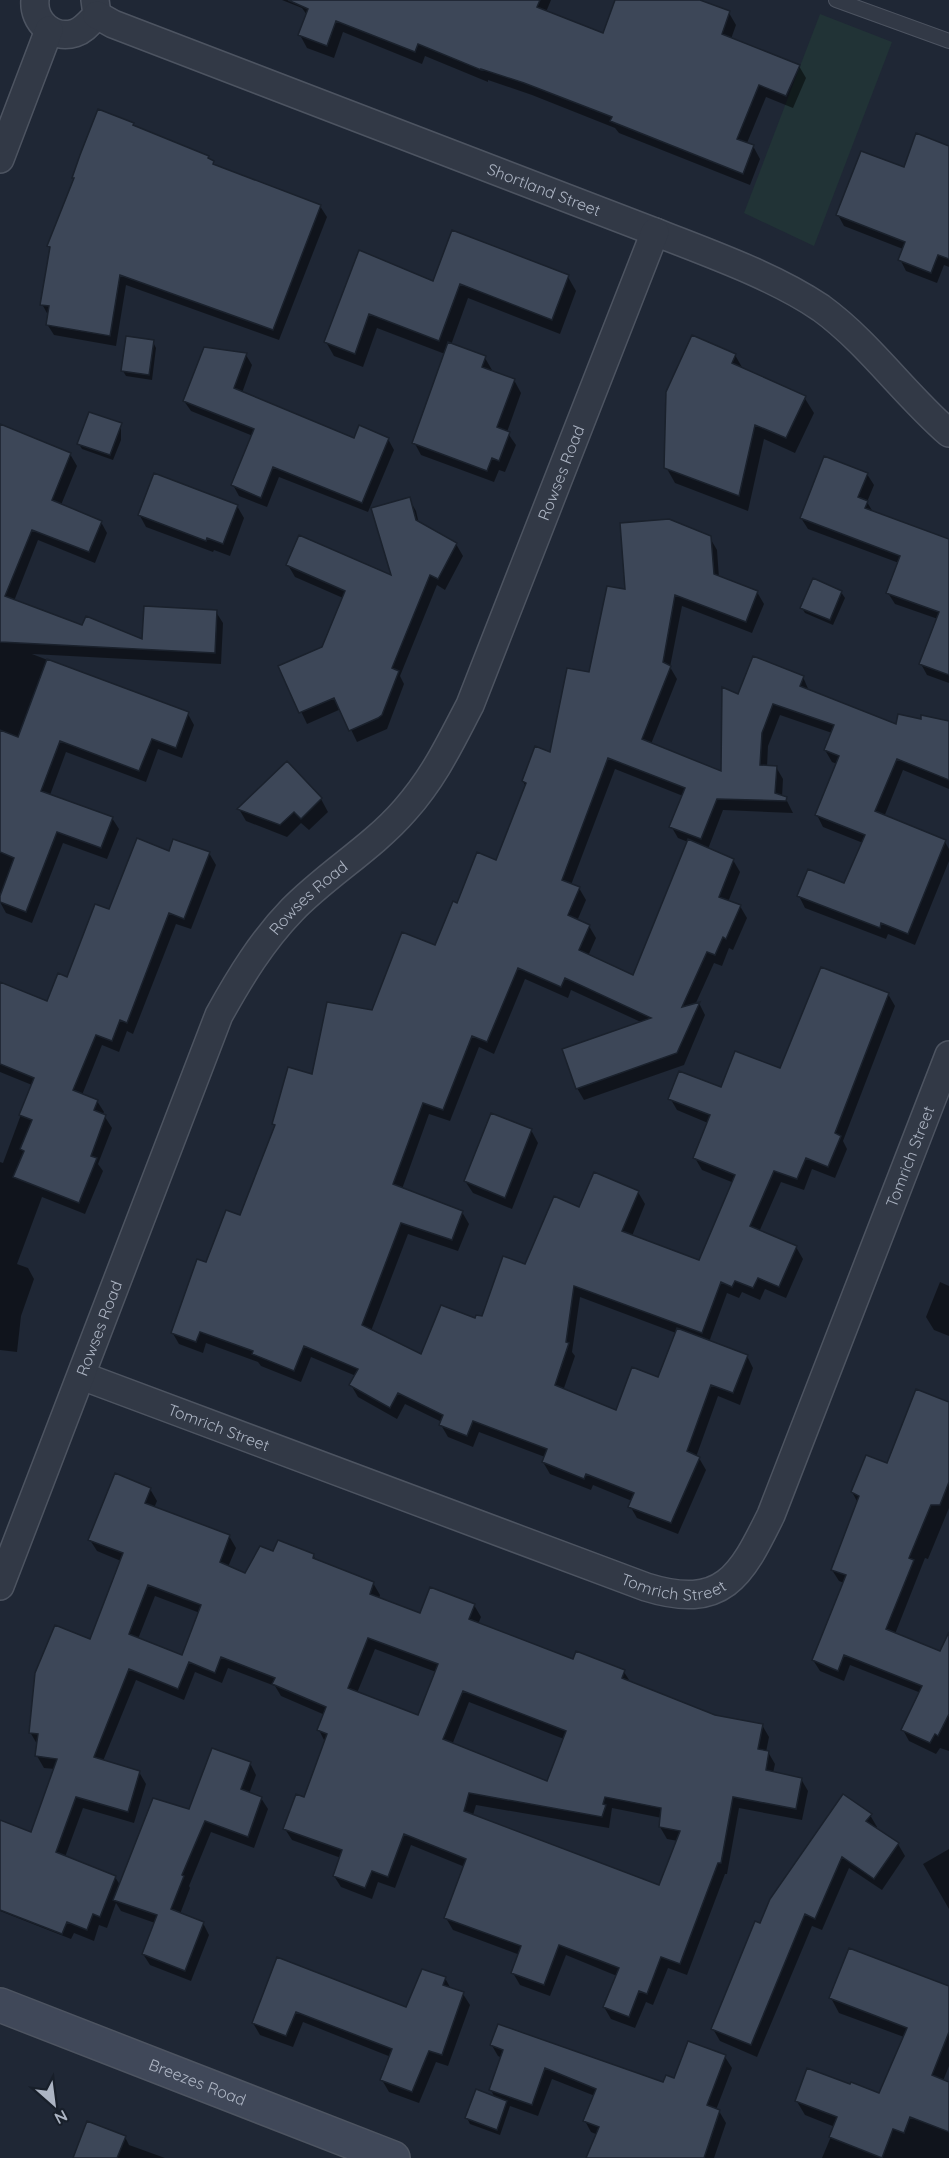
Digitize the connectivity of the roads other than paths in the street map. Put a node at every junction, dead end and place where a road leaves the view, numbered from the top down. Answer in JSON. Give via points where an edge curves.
{"nodes":[{"id":1,"x":35,"y":0,"type":"edge"},
{"id":2,"x":836,"y":0,"type":"edge"},
{"id":3,"x":96,"y":8,"type":"edge"},
{"id":4,"x":49,"y":30,"type":"junction"},
{"id":5,"x":949,"y":41,"type":"edge"},
{"id":6,"x":0,"y":159,"type":"edge"},
{"id":7,"x":655,"y":232,"type":"junction"},
{"id":8,"x":949,"y":433,"type":"edge"},
{"id":9,"x":949,"y":1055,"type":"edge"},
{"id":10,"x":82,"y":1376,"type":"junction"},
{"id":11,"x":0,"y":1586,"type":"edge"},
{"id":12,"x":0,"y":2005,"type":"edge"},
{"id":13,"x":393,"y":2158,"type":"edge"}],
"edges":[{"from":1,"to":4,"type":"street","via":[[37,15]]},
{"from":2,"to":5,"type":"lane"},
{"from":3,"to":4,"type":"street","via":[[84,29],[76,33]]},
{"from":3,"to":7,"type":"street","name":"Shortland Street","via":[[113,24]]},
{"from":4,"to":6,"type":"street"},
{"from":7,"to":8,"type":"street","name":"Shortland Street","via":[[728,261],[822,309]]},
{"from":7,"to":10,"type":"street","name":"Rowses Road","via":[[470,705],[437,770],[405,810],[293,909],[241,974],[219,1015]]},
{"from":9,"to":10,"type":"street","name":"Tomrich Street","via":[[771,1515],[749,1559],[733,1579],[707,1592],[670,1595],[646,1587]]},
{"from":10,"to":11,"type":"street","name":"Rowses Road"},
{"from":12,"to":13,"type":"main road","name":"Breezes Road"}]}
